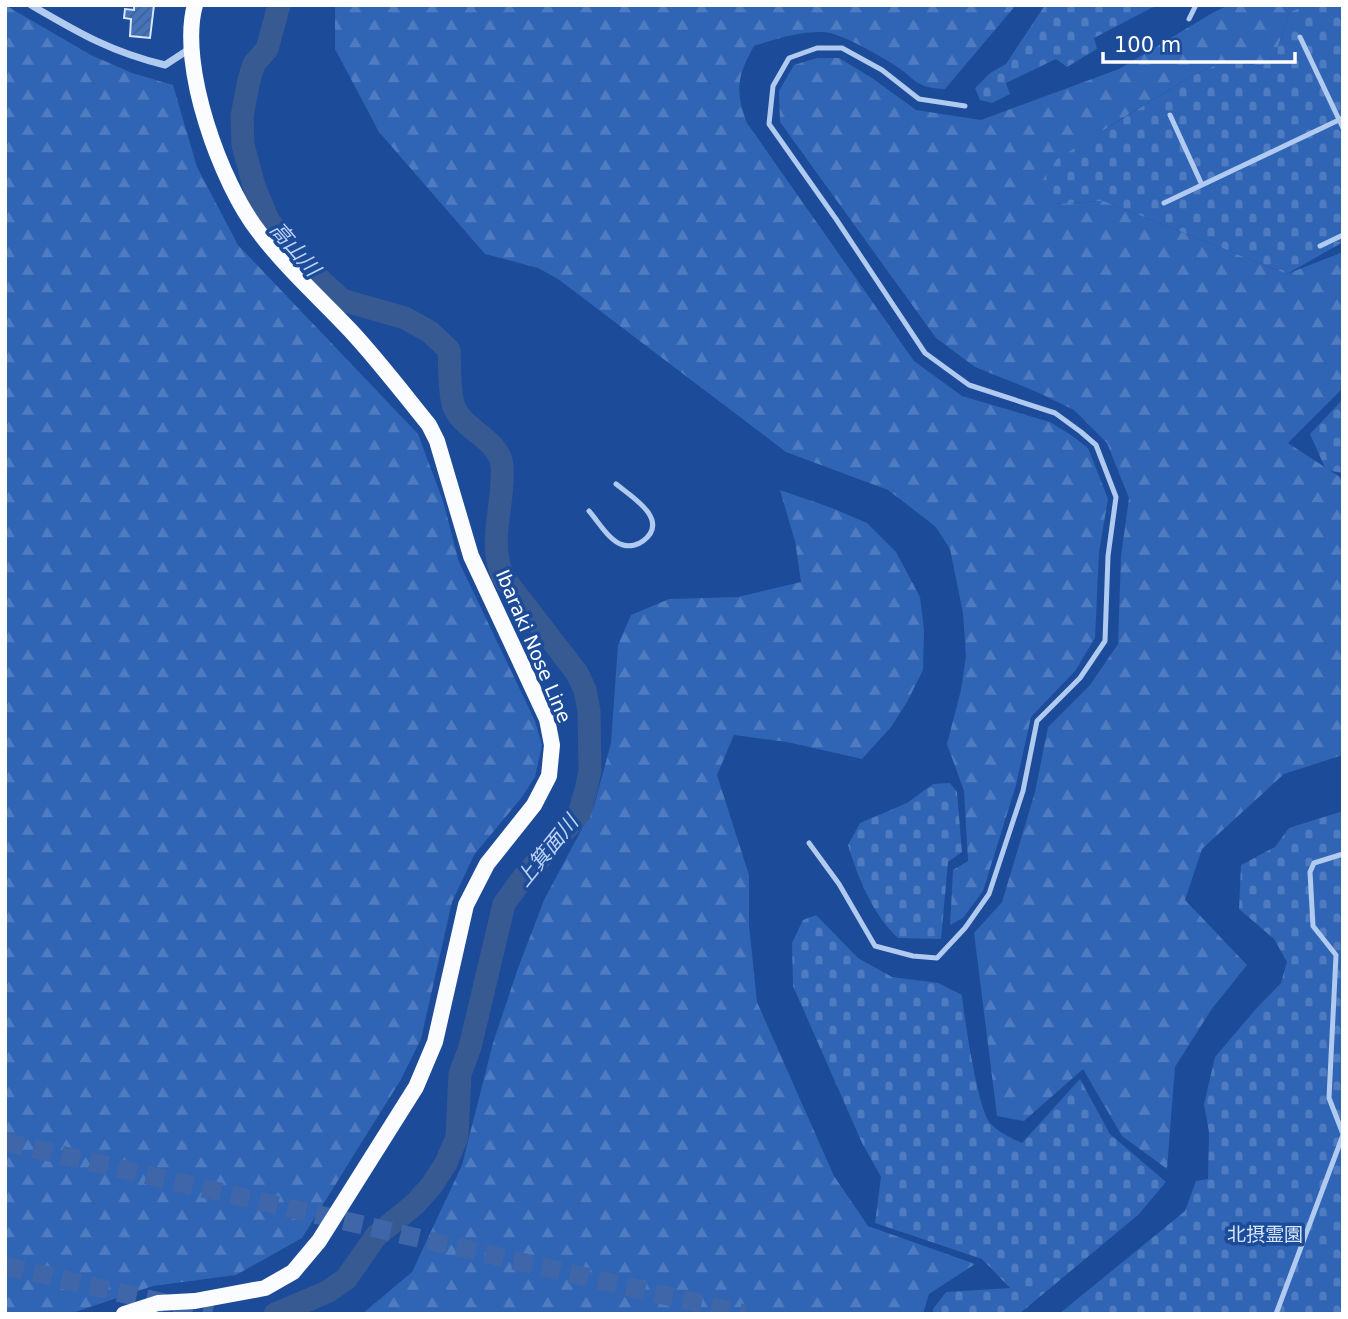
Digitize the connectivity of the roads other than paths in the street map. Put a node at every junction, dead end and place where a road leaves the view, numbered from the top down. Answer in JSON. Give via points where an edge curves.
{"nodes":[{"id":1,"x":31,"y":5,"type":"edge"},
{"id":2,"x":195,"y":5,"type":"edge"},
{"id":3,"x":1196,"y":5,"type":"edge"},
{"id":4,"x":1189,"y":19,"type":"dead end"},
{"id":5,"x":1300,"y":37,"type":"dead end"},
{"id":6,"x":191,"y":47,"type":"junction"},
{"id":7,"x":965,"y":106,"type":"dead end"},
{"id":8,"x":1170,"y":115,"type":"dead end"},
{"id":9,"x":1341,"y":119,"type":"edge"},
{"id":10,"x":1343,"y":128,"type":"edge"},
{"id":11,"x":1202,"y":185,"type":"junction"},
{"id":12,"x":1164,"y":203,"type":"dead end"},
{"id":13,"x":1343,"y":235,"type":"edge"},
{"id":14,"x":1320,"y":246,"type":"dead end"},
{"id":15,"x":615,"y":484,"type":"dead end"},
{"id":16,"x":589,"y":510,"type":"dead end"},
{"id":17,"x":809,"y":843,"type":"dead end"},
{"id":18,"x":1343,"y":854,"type":"edge"},
{"id":19,"x":1343,"y":1134,"type":"edge"},
{"id":20,"x":124,"y":1314,"type":"edge"},
{"id":21,"x":1276,"y":1314,"type":"edge"}],
"edges":[{"from":1,"to":6,"type":"street","via":[[94,42],[130,56],[165,65]]},
{"from":2,"to":6,"type":"main road","name":"Ibaraki Nose Line"},
{"from":3,"to":4,"type":"lane"},
{"from":5,"to":9,"type":"lane"},
{"from":6,"to":20,"type":"main road","name":"Ibaraki Nose Line","via":[[202,111],[226,175],[256,230],[351,330],[438,441],[471,556],[547,719],[552,745],[549,776],[534,805],[487,864],[466,905],[435,1042],[416,1087],[319,1241],[293,1272],[265,1288],[158,1303]]},
{"from":7,"to":17,"type":"lane","via":[[919,99],[882,70],[842,48],[817,48],[789,58],[773,86],[769,124],[925,353],[969,385],[1055,413],[1096,445],[1116,497],[1105,640],[1080,677],[1037,722],[1023,791],[989,894],[937,958],[875,946]]},
{"from":8,"to":11,"type":"lane"},
{"from":9,"to":10,"type":"lane"},
{"from":9,"to":11,"type":"lane"},
{"from":11,"to":12,"type":"lane"},
{"from":13,"to":14,"type":"lane"},
{"from":15,"to":16,"type":"lane","via":[[650,514],[649,535],[634,546],[622,545]]},
{"from":18,"to":19,"type":"lane","via":[[1314,863],[1310,872],[1313,926],[1336,956],[1329,1098]]},
{"from":19,"to":21,"type":"lane"}]}
